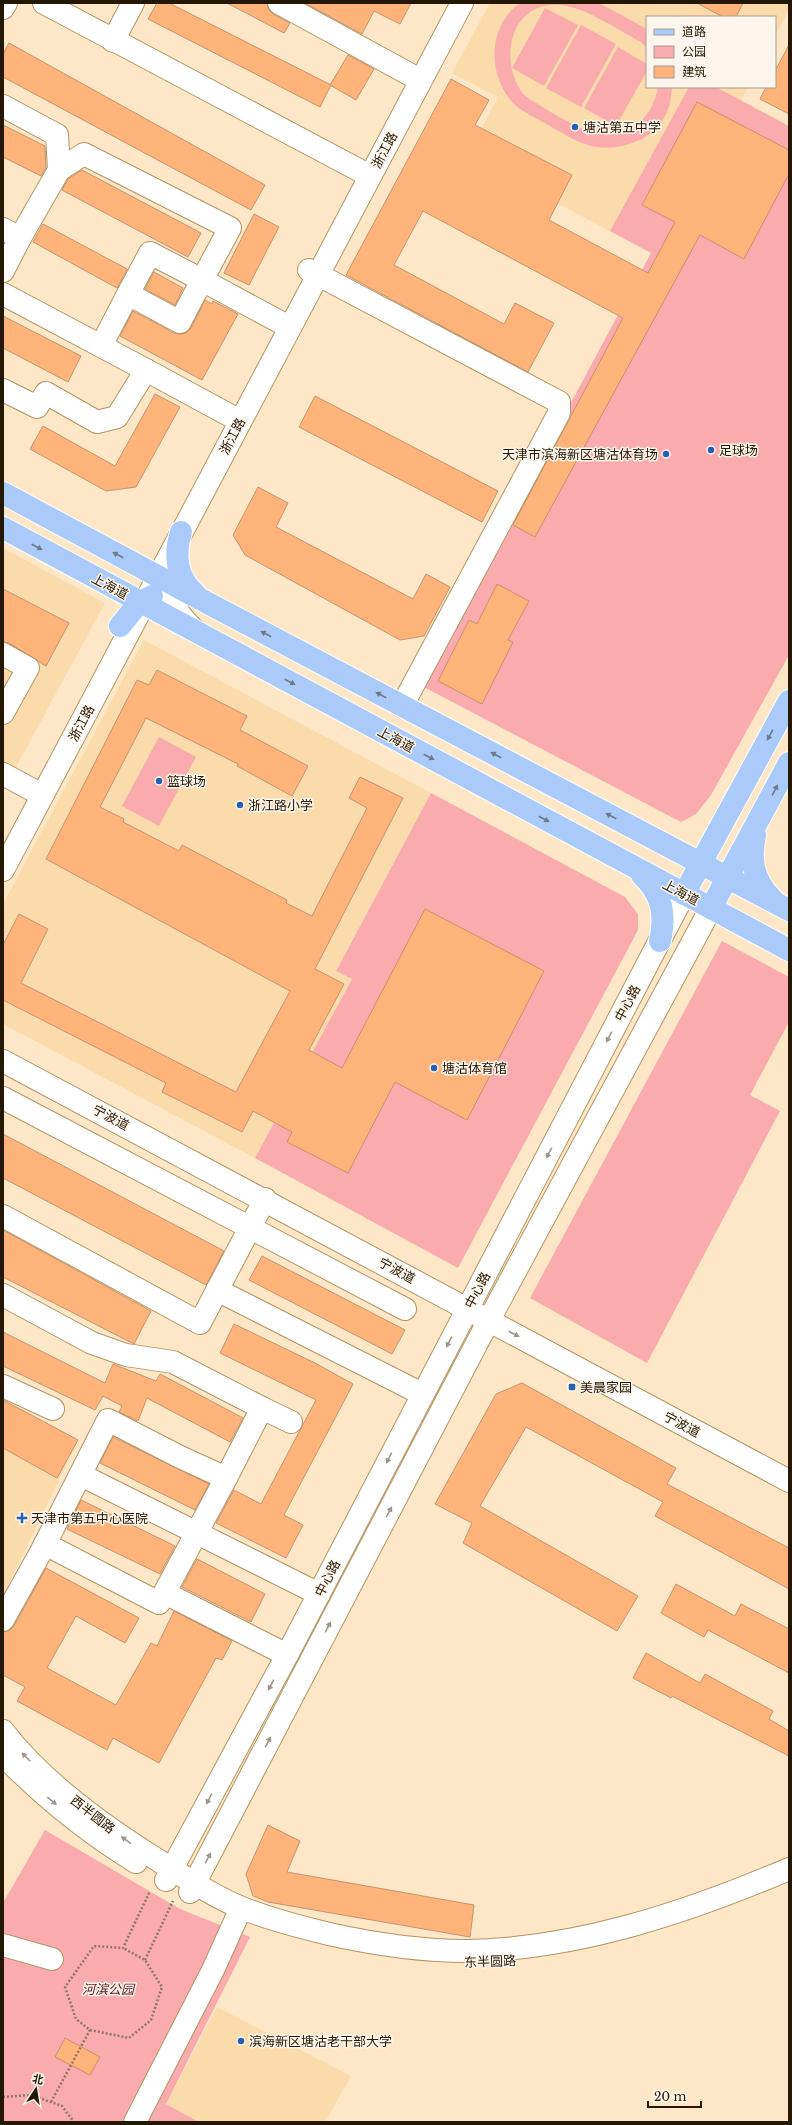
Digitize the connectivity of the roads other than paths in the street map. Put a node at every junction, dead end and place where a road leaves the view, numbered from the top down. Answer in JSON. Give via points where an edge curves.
{"nodes":[{"id":1,"x":6,"y":3,"type":"edge"},
{"id":2,"x":44,"y":3,"type":"edge"},
{"id":3,"x":133,"y":3,"type":"edge"},
{"id":4,"x":279,"y":3,"type":"edge"},
{"id":5,"x":458,"y":3,"type":"edge"},
{"id":6,"x":3,"y":8,"type":"edge"},
{"id":7,"x":113,"y":41,"type":"junction"},
{"id":8,"x":416,"y":78,"type":"junction"},
{"id":9,"x":3,"y":106,"type":"edge"},
{"id":10,"x":59,"y":170,"type":"junction"},
{"id":11,"x":365,"y":174,"type":"junction"},
{"id":12,"x":12,"y":233,"type":"edge"},
{"id":13,"x":3,"y":271,"type":"edge"},
{"id":14,"x":313,"y":272,"type":"junction"},
{"id":15,"x":202,"y":280,"type":"junction"},
{"id":16,"x":3,"y":294,"type":"edge"},
{"id":17,"x":128,"y":294,"type":"junction"},
{"id":18,"x":285,"y":325,"type":"junction"},
{"id":19,"x":101,"y":346,"type":"junction"},
{"id":20,"x":146,"y":370,"type":"junction"},
{"id":21,"x":3,"y":390,"type":"edge"},
{"id":22,"x":236,"y":419,"type":"junction"},
{"id":23,"x":3,"y":493,"type":"edge"},
{"id":24,"x":3,"y":528,"type":"edge"},
{"id":25,"x":177,"y":531,"type":"junction"},
{"id":26,"x":111,"y":586,"type":"junction"},
{"id":27,"x":152,"y":588,"type":"junction"},
{"id":28,"x":202,"y":600,"type":"junction"},
{"id":29,"x":120,"y":626,"type":"junction"},
{"id":30,"x":3,"y":654,"type":"edge"},
{"id":31,"x":789,"y":701,"type":"edge"},
{"id":32,"x":402,"y":706,"type":"junction"},
{"id":33,"x":3,"y":713,"type":"edge"},
{"id":34,"x":789,"y":763,"type":"edge"},
{"id":35,"x":3,"y":774,"type":"edge"},
{"id":36,"x":38,"y":792,"type":"junction"},
{"id":37,"x":733,"y":804,"type":"junction"},
{"id":38,"x":760,"y":816,"type":"junction"},
{"id":39,"x":645,"y":834,"type":"junction"},
{"id":40,"x":3,"y":846,"type":"edge"},
{"id":41,"x":628,"y":864,"type":"junction"},
{"id":42,"x":3,"y":870,"type":"edge"},
{"id":43,"x":714,"y":871,"type":"junction"},
{"id":44,"x":684,"y":894,"type":"junction"},
{"id":45,"x":711,"y":908,"type":"junction"},
{"id":46,"x":784,"y":908,"type":"edge"},
{"id":47,"x":766,"y":937,"type":"junction"},
{"id":48,"x":660,"y":941,"type":"junction"},
{"id":49,"x":789,"y":950,"type":"edge"},
{"id":50,"x":3,"y":1046,"type":"edge"},
{"id":51,"x":3,"y":1061,"type":"edge"},
{"id":52,"x":3,"y":1098,"type":"edge"},
{"id":53,"x":265,"y":1199,"type":"junction"},
{"id":54,"x":3,"y":1216,"type":"edge"},
{"id":55,"x":250,"y":1228,"type":"junction"},
{"id":56,"x":218,"y":1290,"type":"junction"},
{"id":57,"x":3,"y":1295,"type":"edge"},
{"id":58,"x":471,"y":1302,"type":"junction"},
{"id":59,"x":404,"y":1309,"type":"dead end"},
{"id":60,"x":492,"y":1314,"type":"junction"},
{"id":61,"x":3,"y":1386,"type":"edge"},
{"id":62,"x":422,"y":1394,"type":"junction"},
{"id":63,"x":262,"y":1408,"type":"junction"},
{"id":64,"x":53,"y":1409,"type":"dead end"},
{"id":65,"x":291,"y":1422,"type":"dead end"},
{"id":66,"x":789,"y":1467,"type":"edge"},
{"id":67,"x":81,"y":1475,"type":"junction"},
{"id":68,"x":226,"y":1478,"type":"junction"},
{"id":69,"x":789,"y":1481,"type":"edge"},
{"id":70,"x":196,"y":1533,"type":"junction"},
{"id":71,"x":45,"y":1544,"type":"junction"},
{"id":72,"x":165,"y":1593,"type":"junction"},
{"id":73,"x":319,"y":1594,"type":"junction"},
{"id":74,"x":3,"y":1620,"type":"edge"},
{"id":75,"x":287,"y":1655,"type":"junction"},
{"id":76,"x":5,"y":1746,"type":"edge"},
{"id":77,"x":789,"y":1869,"type":"edge"},
{"id":78,"x":177,"y":1881,"type":"junction"},
{"id":79,"x":789,"y":1883,"type":"edge"},
{"id":80,"x":239,"y":1912,"type":"junction"},
{"id":81,"x":3,"y":1945,"type":"edge"},
{"id":82,"x":52,"y":1959,"type":"dead end"},
{"id":83,"x":135,"y":2122,"type":"edge"}],
"edges":[{"from":1,"to":6,"type":"street"},
{"from":2,"to":7,"type":"street"},
{"from":3,"to":7,"type":"street"},
{"from":4,"to":8,"type":"street"},
{"from":5,"to":8,"type":"street","name":"浙江路"},
{"from":7,"to":11,"type":"street"},
{"from":8,"to":11,"type":"street","name":"浙江路"},
{"from":9,"to":10,"type":"street","via":[[57,135]]},
{"from":10,"to":12,"type":"street"},
{"from":10,"to":15,"type":"street","via":[[84,154],[230,228]]},
{"from":11,"to":14,"type":"street","name":"浙江路"},
{"from":12,"to":13,"type":"street"},
{"from":14,"to":18,"type":"street","name":"浙江路"},
{"from":14,"to":32,"type":"street","via":[[559,402],[559,413]]},
{"from":15,"to":17,"type":"street","via":[[150,253]]},
{"from":15,"to":17,"type":"street","via":[[180,322]]},
{"from":15,"to":18,"type":"street"},
{"from":16,"to":19,"type":"street"},
{"from":17,"to":19,"type":"street"},
{"from":18,"to":22,"type":"street","name":"浙江路"},
{"from":19,"to":20,"type":"street"},
{"from":20,"to":21,"type":"street","via":[[117,417],[97,422],[46,393],[37,407]]},
{"from":20,"to":22,"type":"street"},
{"from":22,"to":25,"type":"street","name":"浙江路"},
{"from":27,"to":23,"type":"main road","name":"上海道","one_way":true},
{"from":24,"to":26,"type":"main road","name":"上海道","one_way":true},
{"from":25,"to":27,"type":"street","name":"浙江路"},
{"from":25,"to":28,"type":"main road","via":[[178,567],[187,585]]},
{"from":26,"to":27,"type":"main road","name":"上海道"},
{"from":26,"to":29,"type":"main road","via":[[124,602]]},
{"from":27,"to":28,"type":"main road","name":"上海道"},
{"from":27,"to":29,"type":"street","name":"浙江路"},
{"from":27,"to":36,"type":"street","name":"浙江路"},
{"from":27,"to":41,"type":"main road","name":"上海道","one_way":true,"via":[[194,630]]},
{"from":32,"to":28,"type":"main road","name":"上海道","one_way":true},
{"from":29,"to":36,"type":"street","name":"浙江路"},
{"from":30,"to":33,"type":"street","via":[[28,668]]},
{"from":31,"to":37,"type":"main road","name":"中心路","one_way":true},
{"from":39,"to":32,"type":"main road","name":"上海道","one_way":true},
{"from":38,"to":34,"type":"main road","name":"中心路","one_way":true},
{"from":35,"to":36,"type":"street"},
{"from":36,"to":40,"type":"street","name":"浙江路"},
{"from":36,"to":42,"type":"street","name":"浙江路"},
{"from":37,"to":39,"type":"main road","via":[[708,834],[694,842],[675,842]]},
{"from":37,"to":43,"type":"main road","name":"中心路"},
{"from":38,"to":43,"type":"main road","name":"中心路"},
{"from":38,"to":46,"type":"main road","via":[[752,854],[754,870],[765,890]]},
{"from":39,"to":43,"type":"main road","name":"上海道"},
{"from":41,"to":43,"type":"main road","via":[[666,872]]},
{"from":41,"to":44,"type":"main road","name":"上海道"},
{"from":41,"to":48,"type":"main road","via":[[648,881],[658,895],[664,920]]},
{"from":43,"to":44,"type":"main road","name":"中心路"},
{"from":43,"to":45,"type":"main road","name":"中心路"},
{"from":43,"to":46,"type":"main road","name":"上海道"},
{"from":43,"to":47,"type":"main road","via":[[738,911]]},
{"from":44,"to":45,"type":"main road","name":"上海道"},
{"from":44,"to":48,"type":"street","name":"中心路"},
{"from":45,"to":47,"type":"main road","name":"上海道"},
{"from":45,"to":60,"type":"street","name":"中心路"},
{"from":47,"to":49,"type":"main road","name":"上海道"},
{"from":48,"to":58,"type":"street","name":"中心路","one_way":true},
{"from":50,"to":58,"type":"street","name":"宁波道"},
{"from":51,"to":53,"type":"street","name":"宁波道"},
{"from":52,"to":55,"type":"street"},
{"from":53,"to":55,"type":"street"},
{"from":53,"to":58,"type":"street","name":"宁波道"},
{"from":54,"to":56,"type":"street","via":[[200,1323]]},
{"from":55,"to":56,"type":"street"},
{"from":55,"to":59,"type":"street"},
{"from":56,"to":62,"type":"street"},
{"from":57,"to":63,"type":"street","via":[[92,1343],[126,1355],[173,1362]]},
{"from":58,"to":60,"type":"street","name":"宁波道"},
{"from":58,"to":62,"type":"street","name":"中心路","one_way":true},
{"from":60,"to":66,"type":"street","name":"宁波道"},
{"from":60,"to":69,"type":"street","name":"宁波道","one_way":true},
{"from":78,"to":60,"type":"street","name":"中心路","one_way":true},
{"from":61,"to":64,"type":"street"},
{"from":62,"to":73,"type":"street","name":"中心路","one_way":true},
{"from":63,"to":65,"type":"street"},
{"from":63,"to":68,"type":"street"},
{"from":67,"to":68,"type":"street","via":[[108,1420]]},
{"from":67,"to":70,"type":"street"},
{"from":67,"to":71,"type":"street"},
{"from":68,"to":70,"type":"street"},
{"from":70,"to":72,"type":"street"},
{"from":70,"to":73,"type":"street"},
{"from":71,"to":72,"type":"street","via":[[160,1603]]},
{"from":71,"to":74,"type":"street"},
{"from":72,"to":75,"type":"street"},
{"from":73,"to":75,"type":"street","name":"中心路"},
{"from":75,"to":78,"type":"street","name":"中心路","one_way":true},
{"from":76,"to":78,"type":"street","name":"西半圆路"},
{"from":77,"to":80,"type":"street","name":"东半圆路","via":[[692,1908],[590,1936],[516,1948],[466,1951],[415,1948],[363,1941]]},
{"from":78,"to":80,"type":"street","name":"东半圆路"},
{"from":79,"to":80,"type":"street","name":"东半圆路","via":[[690,1922],[594,1948],[522,1960],[472,1963],[421,1960],[335,1946],[298,1937]]},
{"from":80,"to":83,"type":"street","via":[[213,1970]]},
{"from":81,"to":82,"type":"street"}]}
